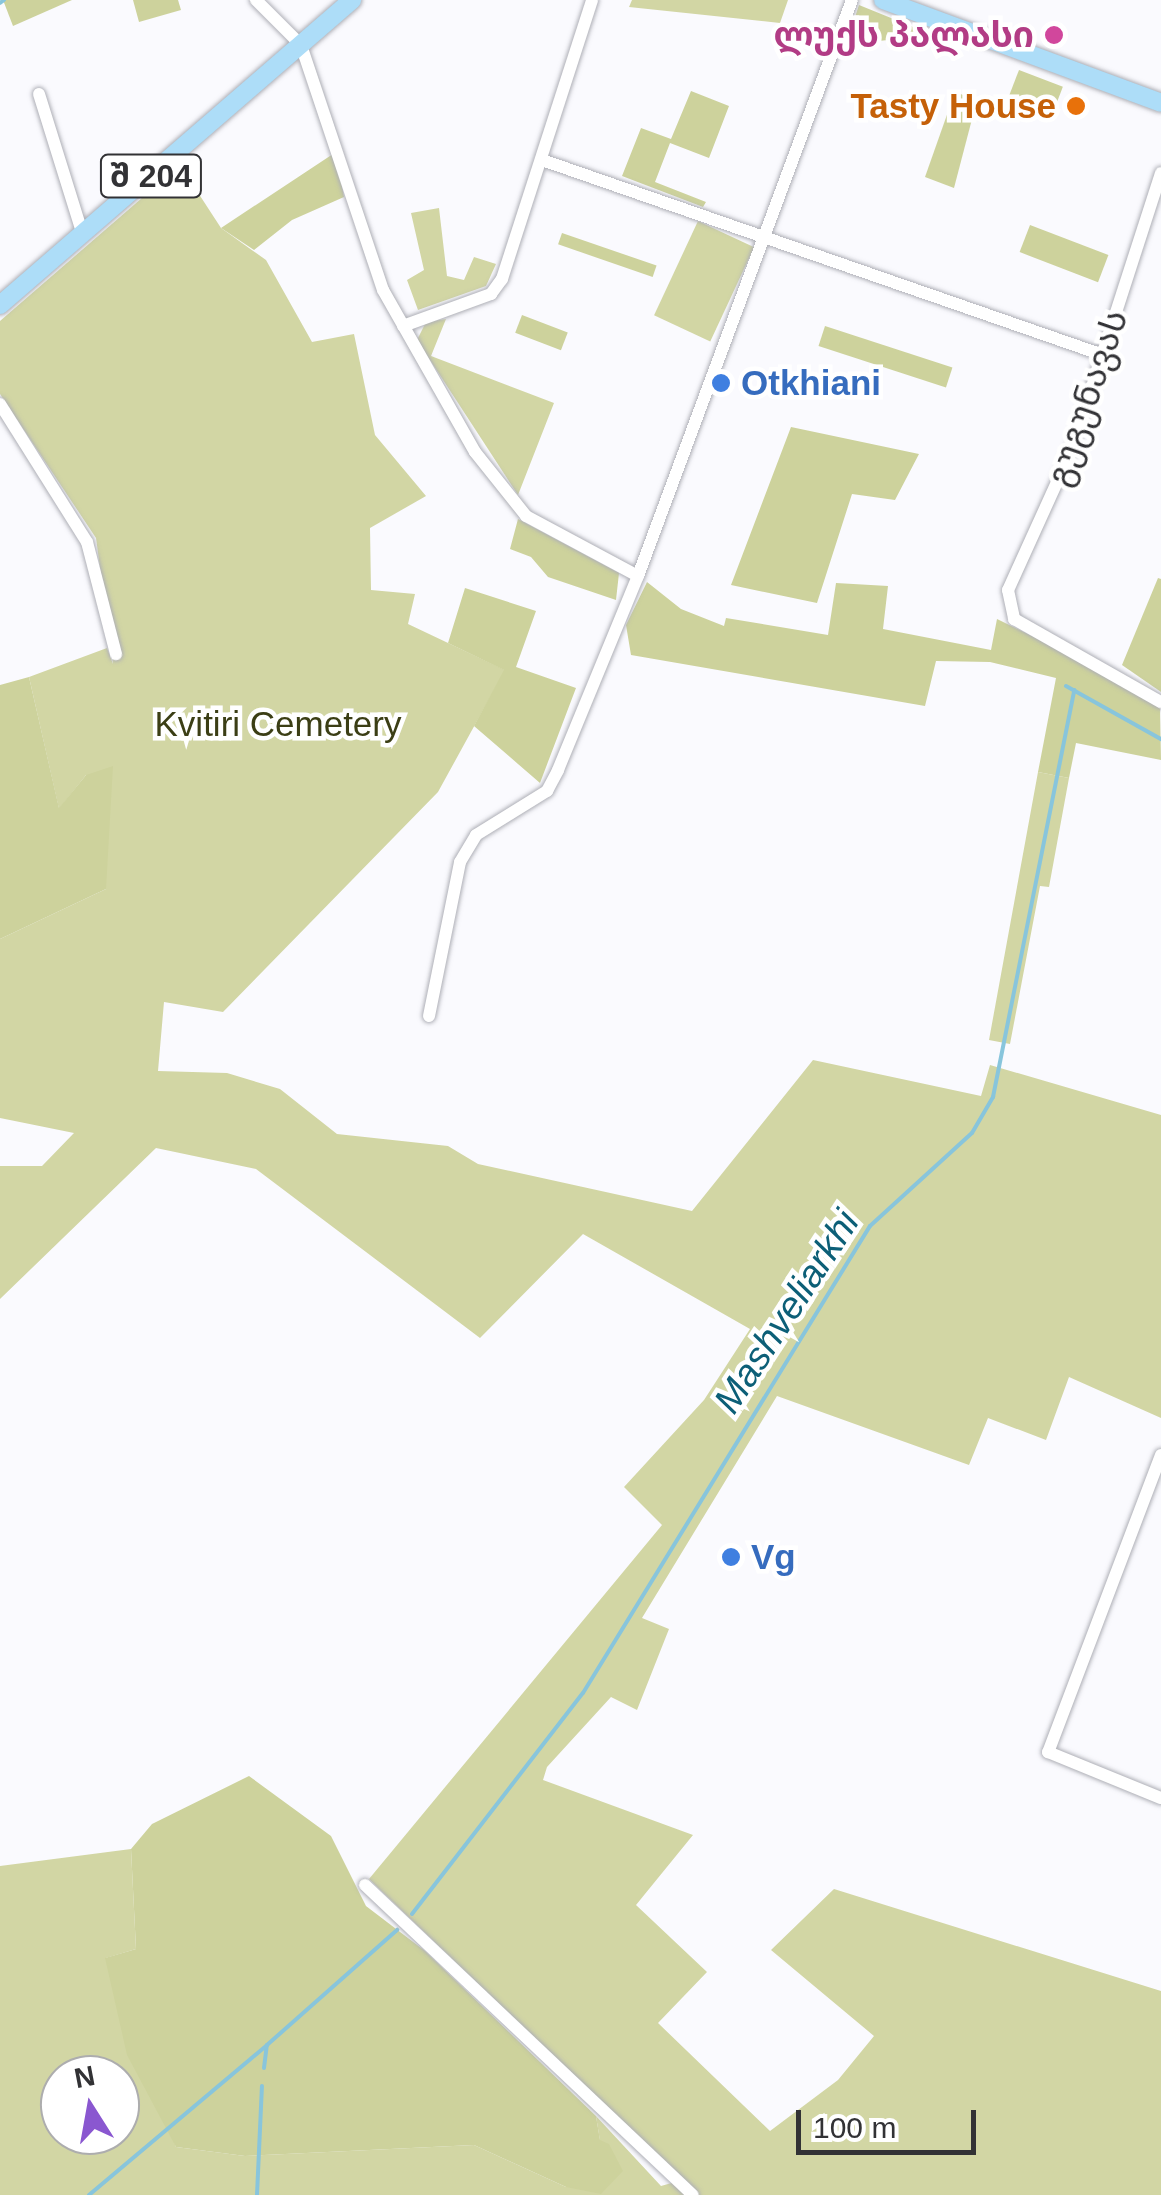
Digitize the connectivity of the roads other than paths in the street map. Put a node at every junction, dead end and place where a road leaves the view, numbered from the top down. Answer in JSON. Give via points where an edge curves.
{"nodes":[{"id":1,"x":256,"y":0,"type":"edge"},
{"id":2,"x":352,"y":0,"type":"edge"},
{"id":3,"x":592,"y":0,"type":"edge"},
{"id":4,"x":852,"y":0,"type":"edge"},
{"id":5,"x":883,"y":0,"type":"edge"},
{"id":6,"x":301,"y":45,"type":"junction"},
{"id":7,"x":39,"y":94,"type":"dead end"},
{"id":8,"x":1161,"y":104,"type":"edge"},
{"id":9,"x":545,"y":162,"type":"junction"},
{"id":10,"x":1161,"y":174,"type":"edge"},
{"id":11,"x":83,"y":235,"type":"junction"},
{"id":12,"x":764,"y":240,"type":"junction"},
{"id":13,"x":0,"y":305,"type":"edge"},
{"id":14,"x":403,"y":326,"type":"junction"},
{"id":15,"x":1103,"y":355,"type":"junction"},
{"id":16,"x":0,"y":404,"type":"edge"},
{"id":17,"x":638,"y":576,"type":"junction"},
{"id":18,"x":116,"y":654,"type":"dead end"},
{"id":19,"x":1161,"y":702,"type":"edge"},
{"id":20,"x":429,"y":1016,"type":"dead end"},
{"id":21,"x":1161,"y":1456,"type":"edge"},
{"id":22,"x":1161,"y":1798,"type":"edge"},
{"id":23,"x":365,"y":1885,"type":"dead end"},
{"id":24,"x":693,"y":2195,"type":"edge"}],
"edges":[{"from":1,"to":6,"type":"street"},
{"from":2,"to":6,"type":"main road","number":"შ 204"},
{"from":3,"to":9,"type":"street"},
{"from":4,"to":12,"type":"street"},
{"from":5,"to":8,"type":"main road"},
{"from":6,"to":11,"type":"main road","number":"შ 204"},
{"from":6,"to":14,"type":"street","via":[[371,261]]},
{"from":7,"to":11,"type":"street"},
{"from":9,"to":12,"type":"street"},
{"from":9,"to":14,"type":"street","via":[[492,294]]},
{"from":10,"to":15,"type":"street","name":"გუგუნავას"},
{"from":11,"to":13,"type":"main road","number":"შ 204"},
{"from":12,"to":15,"type":"street"},
{"from":12,"to":17,"type":"street"},
{"from":14,"to":17,"type":"street","via":[[507,496],[558,538]]},
{"from":15,"to":19,"type":"street","name":"გუგუნავას","via":[[1045,516],[1008,590],[1014,619]]},
{"from":16,"to":18,"type":"street","via":[[87,542]]},
{"from":17,"to":20,"type":"street","via":[[547,792],[490,824],[467,847]]},
{"from":21,"to":22,"type":"street","via":[[1048,1752]]},
{"from":23,"to":24,"type":"street"}]}
